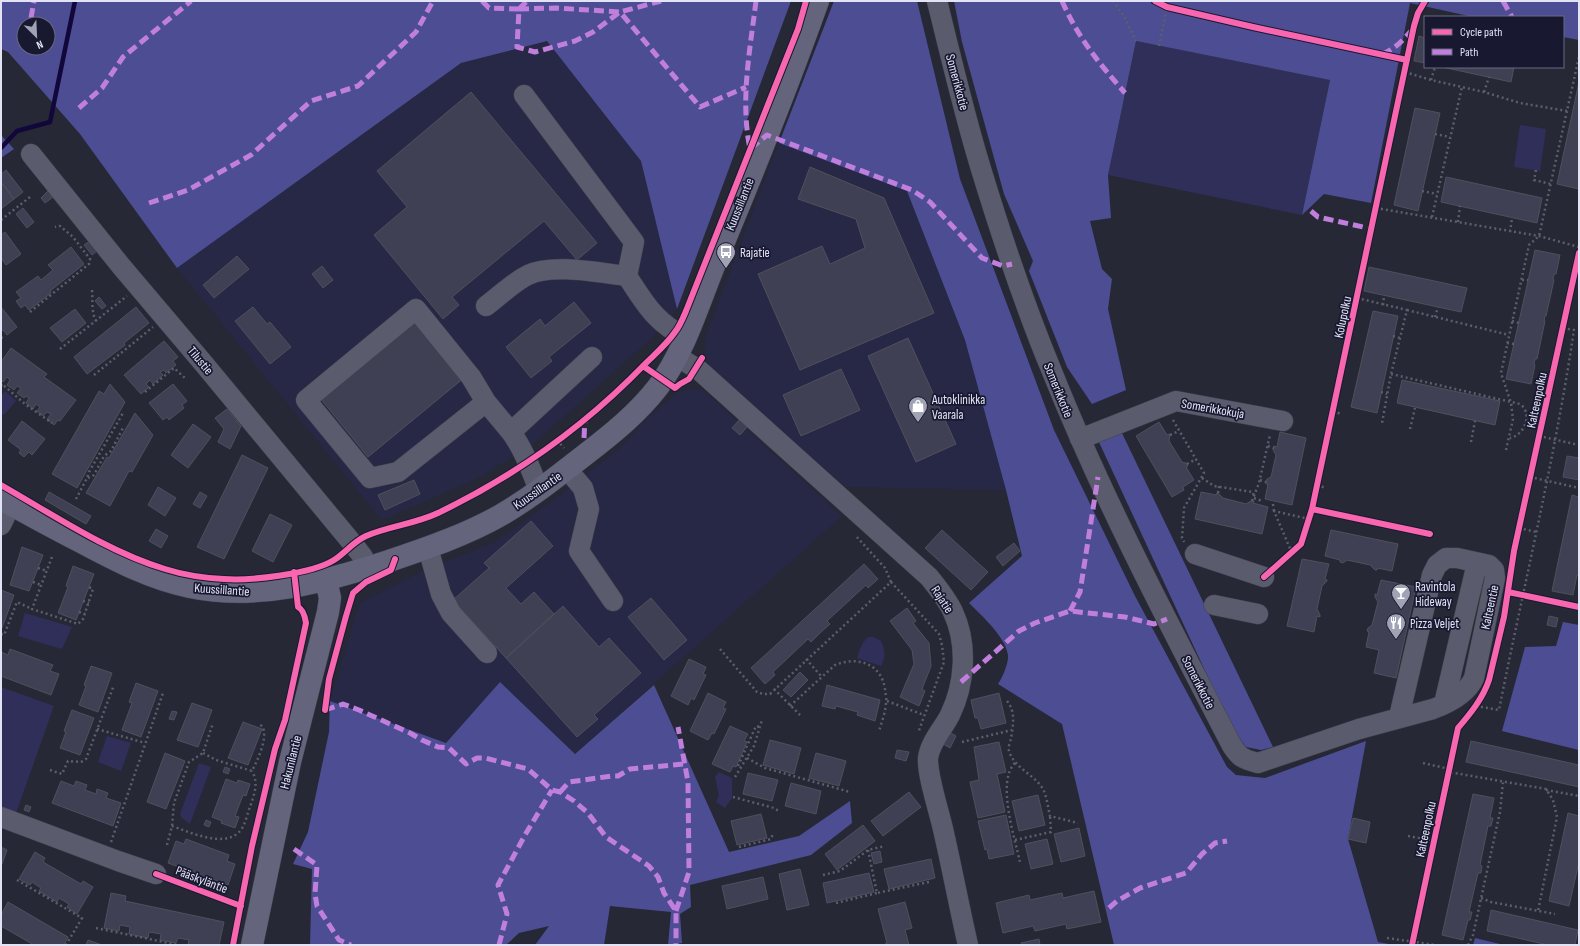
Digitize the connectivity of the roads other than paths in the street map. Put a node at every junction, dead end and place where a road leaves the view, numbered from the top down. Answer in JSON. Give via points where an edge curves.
{"nodes":[{"id":1,"x":818,"y":1,"type":"edge"},
{"id":2,"x":937,"y":1,"type":"edge"},
{"id":3,"x":524,"y":95,"type":"dead end"},
{"id":4,"x":31,"y":154,"type":"dead end"},
{"id":5,"x":627,"y":276,"type":"junction"},
{"id":6,"x":486,"y":306,"type":"dead end"},
{"id":7,"x":682,"y":346,"type":"junction"},
{"id":8,"x":592,"y":357,"type":"dead end"},
{"id":9,"x":486,"y":402,"type":"junction"},
{"id":10,"x":1279,"y":420,"type":"road end"},
{"id":11,"x":511,"y":432,"type":"junction"},
{"id":12,"x":1080,"y":439,"type":"junction"},
{"id":13,"x":567,"y":460,"type":"junction"},
{"id":14,"x":539,"y":490,"type":"junction"},
{"id":15,"x":6,"y":502,"type":"edge"},
{"id":16,"x":1,"y":525,"type":"edge"},
{"id":17,"x":428,"y":548,"type":"junction"},
{"id":18,"x":1195,"y":554,"type":"road end"},
{"id":19,"x":366,"y":568,"type":"junction"},
{"id":20,"x":1264,"y":577,"type":"dead end"},
{"id":21,"x":326,"y":580,"type":"junction"},
{"id":22,"x":613,"y":601,"type":"dead end"},
{"id":23,"x":1214,"y":605,"type":"dead end"},
{"id":24,"x":1258,"y":614,"type":"dead end"},
{"id":25,"x":487,"y":653,"type":"dead end"},
{"id":26,"x":1399,"y":717,"type":"junction"},
{"id":27,"x":1239,"y":756,"type":"joint"},
{"id":28,"x":1,"y":817,"type":"edge"},
{"id":29,"x":156,"y":874,"type":"dead end"},
{"id":30,"x":252,"y":945,"type":"edge"},
{"id":31,"x":968,"y":945,"type":"edge"}],
"edges":[{"from":1,"to":7,"type":"main road","name":"Kuussillantie"},
{"from":2,"to":12,"type":"street","name":"Somerikkotie","via":[[983,174],[1026,304]]},
{"from":3,"to":5,"type":"street","via":[[634,242]]},
{"from":4,"to":19,"type":"street","name":"Tilustie","via":[[353,544],[363,557]]},
{"from":5,"to":6,"type":"street","via":[[544,269],[528,275]]},
{"from":5,"to":7,"type":"street","name":"Rajatie","via":[[653,315],[675,332]]},
{"from":7,"to":13,"type":"main road","name":"Kuussillantie","via":[[658,387],[629,419],[611,435]]},
{"from":7,"to":31,"type":"street","name":"Rajatie","via":[[700,371],[929,577],[953,612],[960,635],[963,660],[961,682],[952,711],[928,758]]},
{"from":8,"to":11,"type":"street"},
{"from":9,"to":9,"type":"street","via":[[398,472],[370,478],[306,400],[416,309],[471,378]]},
{"from":9,"to":11,"type":"street"},
{"from":10,"to":12,"type":"street","name":"Somerikkokuja","via":[[1176,401]]},
{"from":11,"to":14,"type":"street","via":[[519,443]]},
{"from":12,"to":27,"type":"street","name":"Somerikkotie","via":[[1167,619]]},
{"from":13,"to":14,"type":"main road","name":"Kuussillantie"},
{"from":13,"to":22,"type":"street","via":[[582,488],[589,509],[579,551]]},
{"from":14,"to":17,"type":"main road","name":"Kuussillantie","via":[[502,514]]},
{"from":15,"to":16,"type":"street"},
{"from":15,"to":21,"type":"main road","name":"Kuussillantie","via":[[118,562],[142,573],[192,588],[240,592],[269,591]]},
{"from":17,"to":19,"type":"main road","name":"Kuussillantie"},
{"from":17,"to":25,"type":"street","via":[[441,594],[451,613]]},
{"from":18,"to":20,"type":"street"},
{"from":19,"to":21,"type":"main road","name":"Kuussillantie"},
{"from":21,"to":30,"type":"main road","name":"Hakunilantie","via":[[330,598],[328,612],[290,762]]},
{"from":23,"to":24,"type":"street"},
{"from":26,"to":26,"type":"street","name":"Kalteentie","via":[[1444,704],[1471,684],[1495,578],[1494,570],[1489,566],[1457,558],[1446,558],[1437,565],[1432,575]]},
{"from":26,"to":27,"type":"street","name":"Kalteentie","via":[[1258,763]]},
{"from":28,"to":29,"type":"street","name":"Pääskyläntie"}]}
